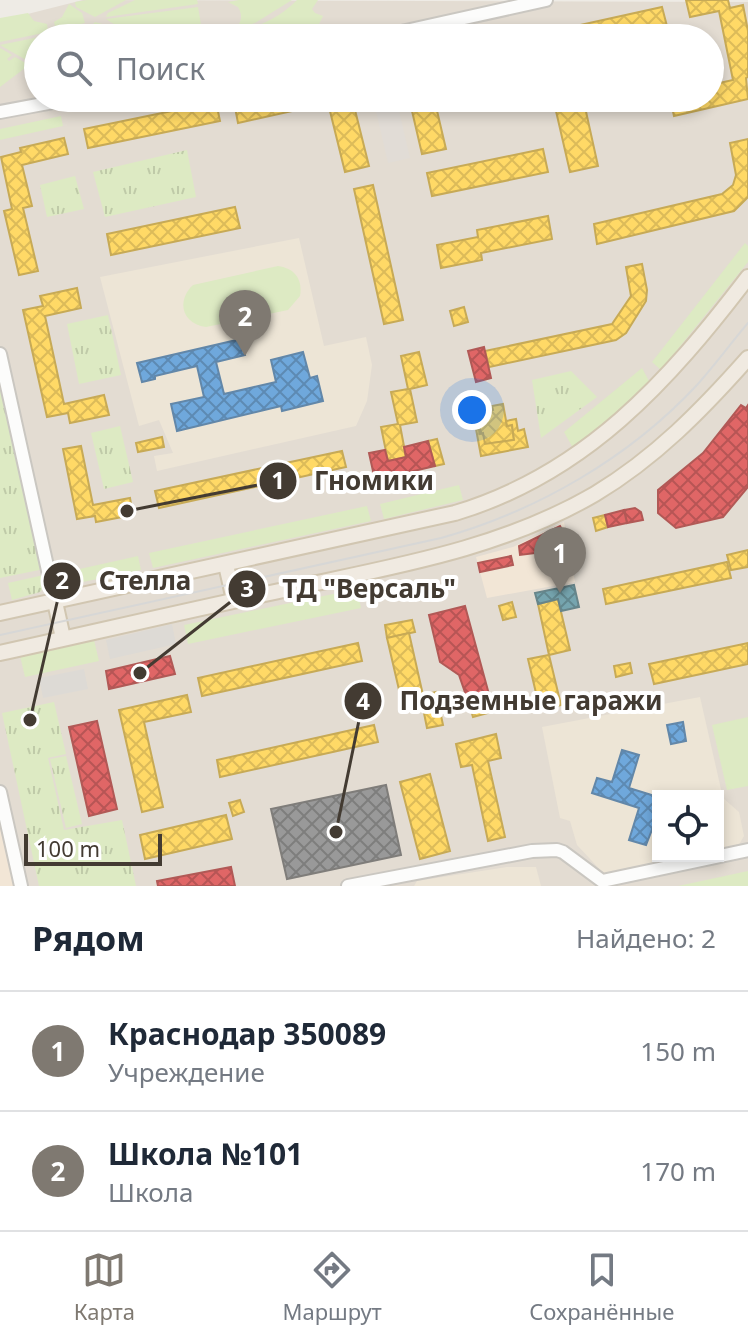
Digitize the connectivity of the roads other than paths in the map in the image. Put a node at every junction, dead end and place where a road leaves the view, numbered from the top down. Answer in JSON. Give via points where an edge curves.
{"nodes":[{"id":1,"x":540,"y":2,"type":"edge"},
{"id":2,"x":439,"y":24,"type":"edge"},
{"id":3,"x":24,"y":108,"type":"edge"},
{"id":4,"x":0,"y":112,"type":"edge"},
{"id":5,"x":748,"y":277,"type":"edge"},
{"id":6,"x":0,"y":354,"type":"edge"},
{"id":7,"x":748,"y":358,"type":"edge"},
{"id":8,"x":226,"y":565,"type":"junction"},
{"id":9,"x":234,"y":600,"type":"junction"},
{"id":10,"x":55,"y":602,"type":"junction"},
{"id":11,"x":0,"y":613,"type":"edge"},
{"id":12,"x":63,"y":638,"type":"junction"},
{"id":13,"x":0,"y":653,"type":"edge"},
{"id":14,"x":0,"y":792,"type":"edge"},
{"id":15,"x":748,"y":850,"type":"edge"},
{"id":16,"x":21,"y":886,"type":"edge"},
{"id":17,"x":348,"y":886,"type":"edge"}],
"edges":[{"from":1,"to":2,"type":"street"},
{"from":3,"to":4,"type":"street"},
{"from":5,"to":8,"type":"main road","via":[[665,379],[625,416],[533,480],[455,513]]},
{"from":6,"to":10,"type":"street"},
{"from":7,"to":9,"type":"main road","via":[[665,444],[612,483],[555,515],[445,555]]},
{"from":8,"to":9,"type":"main road"},
{"from":8,"to":10,"type":"main road"},
{"from":9,"to":12,"type":"main road"},
{"from":10,"to":11,"type":"main road"},
{"from":10,"to":12,"type":"main road"},
{"from":12,"to":13,"type":"main road"},
{"from":14,"to":16,"type":"street"},
{"from":15,"to":17,"type":"street","via":[[602,881],[563,852],[532,851]]}]}
